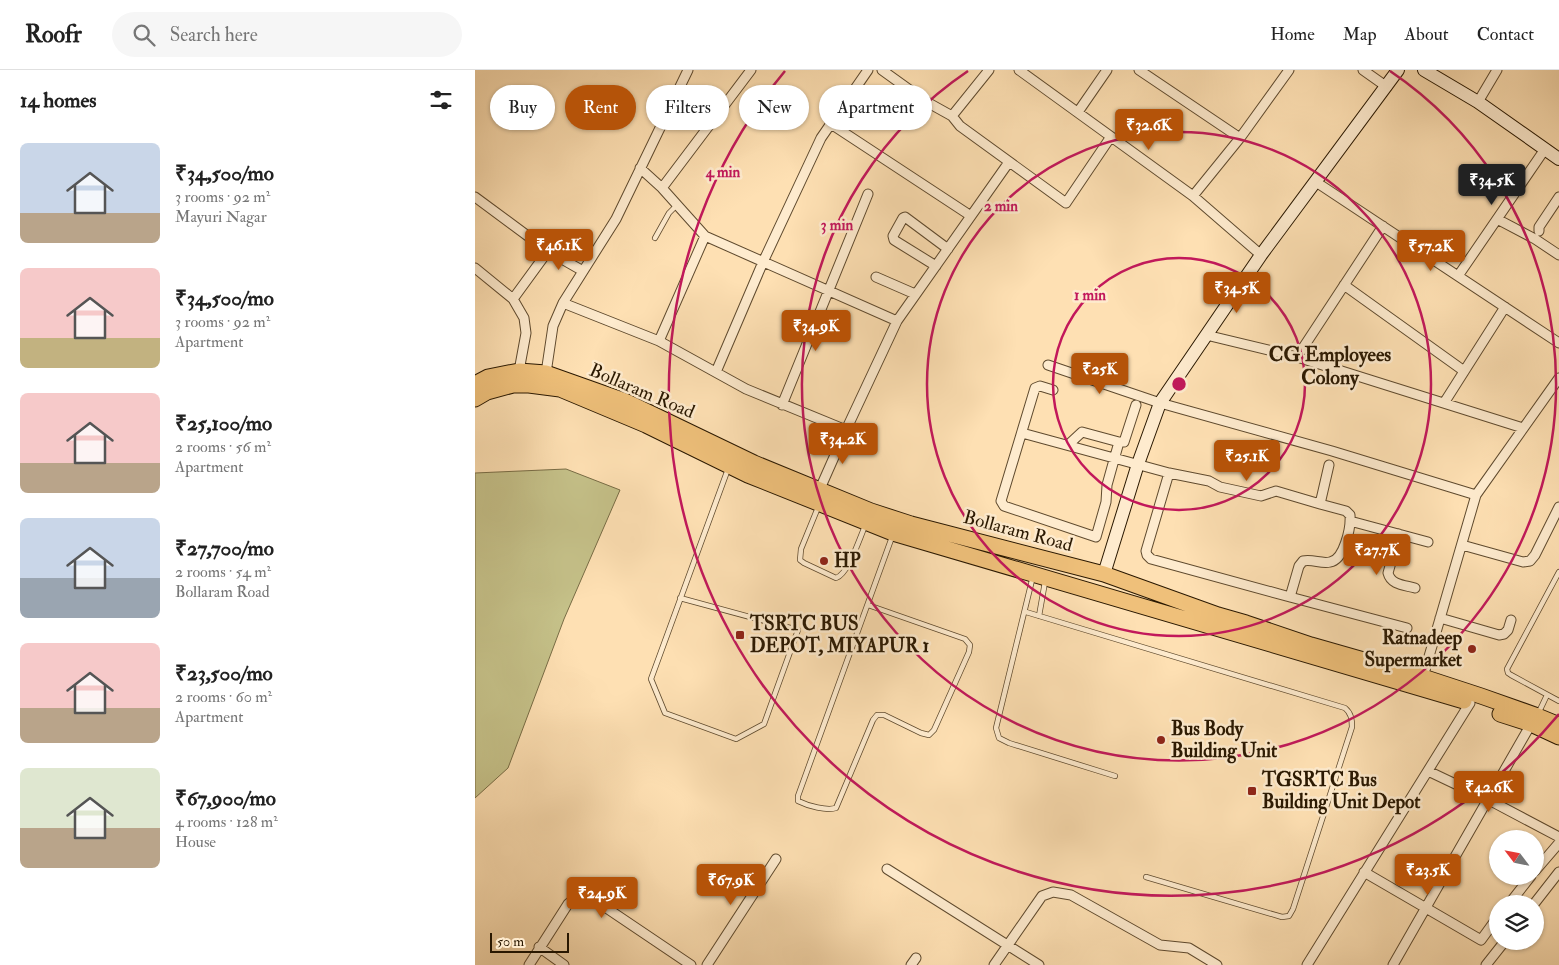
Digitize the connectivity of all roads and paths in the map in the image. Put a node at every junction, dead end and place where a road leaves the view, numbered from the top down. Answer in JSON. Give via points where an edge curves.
{"nodes":[{"id":1,"x":688,"y":70,"type":"edge"},
{"id":2,"x":751,"y":70,"type":"edge"},
{"id":3,"x":867,"y":70,"type":"edge"},
{"id":4,"x":882,"y":70,"type":"edge"},
{"id":5,"x":989,"y":70,"type":"edge"},
{"id":6,"x":1019,"y":70,"type":"edge"},
{"id":7,"x":1107,"y":70,"type":"edge"},
{"id":8,"x":1139,"y":70,"type":"edge"},
{"id":9,"x":1289,"y":70,"type":"edge"},
{"id":10,"x":1363,"y":70,"type":"edge"},
{"id":11,"x":1399,"y":70,"type":"edge"},
{"id":12,"x":1424,"y":70,"type":"edge"},
{"id":13,"x":1497,"y":70,"type":"edge"},
{"id":14,"x":893,"y":73,"type":"edge"},
{"id":15,"x":681,"y":85,"type":"edge"},
{"id":16,"x":857,"y":85,"type":"edge"},
{"id":17,"x":1387,"y":87,"type":"junction"},
{"id":18,"x":729,"y":99,"type":"edge"},
{"id":19,"x":1478,"y":102,"type":"junction"},
{"id":20,"x":1078,"y":112,"type":"junction"},
{"id":21,"x":952,"y":116,"type":"junction"},
{"id":22,"x":659,"y":130,"type":"edge"},
{"id":23,"x":706,"y":130,"type":"edge"},
{"id":24,"x":827,"y":130,"type":"edge"},
{"id":25,"x":840,"y":130,"type":"edge"},
{"id":26,"x":1110,"y":138,"type":"junction"},
{"id":27,"x":1240,"y":138,"type":"junction"},
{"id":28,"x":1545,"y":149,"type":"junction"},
{"id":29,"x":1559,"y":158,"type":"edge"},
{"id":30,"x":1009,"y":162,"type":"junction"},
{"id":31,"x":640,"y":168,"type":"junction"},
{"id":32,"x":1316,"y":182,"type":"junction"},
{"id":33,"x":662,"y":188,"type":"junction"},
{"id":34,"x":868,"y":194,"type":"dead end"},
{"id":35,"x":1193,"y":196,"type":"junction"},
{"id":36,"x":475,"y":197,"type":"edge"},
{"id":37,"x":1559,"y":197,"type":"edge"},
{"id":38,"x":677,"y":205,"type":"junction"},
{"id":39,"x":971,"y":216,"type":"junction"},
{"id":40,"x":1497,"y":219,"type":"junction"},
{"id":41,"x":1383,"y":226,"type":"junction"},
{"id":42,"x":1539,"y":230,"type":"dead end"},
{"id":43,"x":705,"y":236,"type":"junction"},
{"id":44,"x":655,"y":238,"type":"dead end"},
{"id":45,"x":948,"y":249,"type":"junction"},
{"id":46,"x":548,"y":251,"type":"junction"},
{"id":47,"x":1261,"y":255,"type":"junction"},
{"id":48,"x":1559,"y":255,"type":"edge"},
{"id":49,"x":763,"y":262,"type":"junction"},
{"id":50,"x":936,"y":266,"type":"junction"},
{"id":51,"x":475,"y":268,"type":"edge"},
{"id":52,"x":583,"y":271,"type":"junction"},
{"id":53,"x":1458,"y":276,"type":"junction"},
{"id":54,"x":877,"y":277,"type":"dead end"},
{"id":55,"x":1344,"y":285,"type":"junction"},
{"id":56,"x":829,"y":291,"type":"junction"},
{"id":57,"x":915,"y":294,"type":"junction"},
{"id":58,"x":513,"y":299,"type":"junction"},
{"id":59,"x":563,"y":303,"type":"junction"},
{"id":60,"x":1505,"y":307,"type":"junction"},
{"id":61,"x":897,"y":321,"type":"junction"},
{"id":62,"x":1206,"y":335,"type":"junction"},
{"id":63,"x":659,"y":341,"type":"junction"},
{"id":64,"x":1559,"y":343,"type":"edge"},
{"id":65,"x":1297,"y":357,"type":"junction"},
{"id":66,"x":1048,"y":365,"type":"dead end"},
{"id":67,"x":1464,"y":371,"type":"junction"},
{"id":68,"x":519,"y":372,"type":"junction"},
{"id":69,"x":716,"y":372,"type":"junction"},
{"id":70,"x":546,"y":373,"type":"junction"},
{"id":71,"x":1559,"y":378,"type":"edge"},
{"id":72,"x":475,"y":384,"type":"edge"},
{"id":73,"x":1053,"y":390,"type":"dead end"},
{"id":74,"x":475,"y":399,"type":"edge"},
{"id":75,"x":1160,"y":403,"type":"junction"},
{"id":76,"x":1444,"y":403,"type":"junction"},
{"id":77,"x":782,"y":405,"type":"junction"},
{"id":78,"x":1135,"y":405,"type":"dead end"},
{"id":79,"x":1523,"y":428,"type":"junction"},
{"id":80,"x":846,"y":430,"type":"junction"},
{"id":81,"x":1021,"y":433,"type":"junction"},
{"id":82,"x":1119,"y":442,"type":"junction"},
{"id":83,"x":1069,"y":445,"type":"junction"},
{"id":84,"x":1115,"y":458,"type":"junction"},
{"id":85,"x":732,"y":460,"type":"junction"},
{"id":86,"x":1138,"y":464,"type":"junction"},
{"id":87,"x":1329,"y":465,"type":"dead end"},
{"id":88,"x":1169,"y":473,"type":"junction"},
{"id":89,"x":1477,"y":495,"type":"junction"},
{"id":90,"x":820,"y":497,"type":"junction"},
{"id":91,"x":1321,"y":504,"type":"junction"},
{"id":92,"x":1559,"y":507,"type":"edge"},
{"id":93,"x":1350,"y":521,"type":"junction"},
{"id":94,"x":866,"y":522,"type":"junction"},
{"id":95,"x":893,"y":533,"type":"junction"},
{"id":96,"x":1399,"y":534,"type":"junction"},
{"id":97,"x":1428,"y":542,"type":"dead end"},
{"id":98,"x":1462,"y":545,"type":"junction"},
{"id":99,"x":1559,"y":572,"type":"edge"},
{"id":100,"x":1104,"y":574,"type":"junction"},
{"id":101,"x":1040,"y":576,"type":"junction"},
{"id":102,"x":1415,"y":588,"type":"dead end"},
{"id":103,"x":1290,"y":597,"type":"junction"},
{"id":104,"x":680,"y":598,"type":"junction"},
{"id":105,"x":868,"y":605,"type":"junction"},
{"id":106,"x":1025,"y":612,"type":"junction"},
{"id":107,"x":1039,"y":616,"type":"junction"},
{"id":108,"x":1440,"y":618,"type":"junction"},
{"id":109,"x":1511,"y":620,"type":"dead end"},
{"id":110,"x":1407,"y":628,"type":"dead end"},
{"id":111,"x":1423,"y":677,"type":"junction"},
{"id":112,"x":1547,"y":695,"type":"junction"},
{"id":113,"x":1559,"y":701,"type":"edge"},
{"id":114,"x":1470,"y":703,"type":"junction"},
{"id":115,"x":1534,"y":720,"type":"junction"},
{"id":116,"x":1559,"y":726,"type":"edge"},
{"id":117,"x":1559,"y":737,"type":"edge"},
{"id":118,"x":1428,"y":771,"type":"junction"},
{"id":119,"x":1115,"y":776,"type":"dead end"},
{"id":120,"x":1489,"y":800,"type":"junction"},
{"id":121,"x":1559,"y":837,"type":"edge"},
{"id":122,"x":1559,"y":843,"type":"edge"},
{"id":123,"x":776,"y":859,"type":"dead end"},
{"id":124,"x":1544,"y":860,"type":"edge"},
{"id":125,"x":887,"y":869,"type":"dead end"},
{"id":126,"x":1364,"y":872,"type":"junction"},
{"id":127,"x":1559,"y":872,"type":"edge"},
{"id":128,"x":1146,"y":877,"type":"dead end"},
{"id":129,"x":1524,"y":885,"type":"edge"},
{"id":130,"x":1516,"y":895,"type":"edge"},
{"id":131,"x":1541,"y":895,"type":"edge"},
{"id":132,"x":1426,"y":909,"type":"junction"},
{"id":133,"x":1489,"y":929,"type":"edge"},
{"id":134,"x":1007,"y":945,"type":"junction"},
{"id":135,"x":539,"y":948,"type":"junction"},
{"id":136,"x":1498,"y":950,"type":"edge"},
{"id":137,"x":529,"y":965,"type":"edge"},
{"id":138,"x":564,"y":965,"type":"edge"},
{"id":139,"x":691,"y":965,"type":"edge"},
{"id":140,"x":707,"y":965,"type":"edge"},
{"id":141,"x":994,"y":965,"type":"edge"},
{"id":142,"x":1039,"y":965,"type":"edge"},
{"id":143,"x":1217,"y":965,"type":"edge"},
{"id":144,"x":1307,"y":965,"type":"edge"},
{"id":145,"x":1394,"y":965,"type":"edge"},
{"id":146,"x":1486,"y":965,"type":"edge"}],
"edges":[{"from":1,"to":15,"type":"street"},
{"from":2,"to":18,"type":"street"},
{"from":3,"to":16,"type":"street"},
{"from":4,"to":14,"type":"street"},
{"from":5,"to":21,"type":"street"},
{"from":6,"to":20,"type":"street"},
{"from":7,"to":20,"type":"street"},
{"from":8,"to":27,"type":"street"},
{"from":9,"to":27,"type":"street"},
{"from":10,"to":17,"type":"street"},
{"from":11,"to":17,"type":"street"},
{"from":12,"to":19,"type":"street"},
{"from":13,"to":19,"type":"street"},
{"from":14,"to":21,"type":"street","via":[[925,101]]},
{"from":17,"to":32,"type":"street"},
{"from":19,"to":28,"type":"street"},
{"from":20,"to":26,"type":"street"},
{"from":21,"to":30,"type":"street"},
{"from":22,"to":31,"type":"street"},
{"from":23,"to":33,"type":"street"},
{"from":24,"to":49,"type":"street"},
{"from":25,"to":39,"type":"street"},
{"from":26,"to":30,"type":"street","via":[[1066,203]]},
{"from":26,"to":35,"type":"street"},
{"from":27,"to":35,"type":"street"},
{"from":28,"to":29,"type":"street"},
{"from":28,"to":40,"type":"street"},
{"from":30,"to":39,"type":"street"},
{"from":31,"to":33,"type":"street"},
{"from":31,"to":52,"type":"street","via":[[616,220]]},
{"from":32,"to":41,"type":"street"},
{"from":32,"to":47,"type":"street"},
{"from":33,"to":38,"type":"street"},
{"from":34,"to":56,"type":"street"},
{"from":35,"to":47,"type":"street"},
{"from":36,"to":46,"type":"street"},
{"from":37,"to":42,"type":"street"},
{"from":38,"to":43,"type":"street"},
{"from":38,"to":44,"type":"lane"},
{"from":39,"to":45,"type":"street"},
{"from":40,"to":48,"type":"street"},
{"from":40,"to":53,"type":"street"},
{"from":41,"to":53,"type":"street"},
{"from":41,"to":55,"type":"street"},
{"from":43,"to":49,"type":"street"},
{"from":43,"to":63,"type":"street"},
{"from":45,"to":50,"type":"street"},
{"from":45,"to":50,"type":"street","via":[[903,218],[893,240]]},
{"from":46,"to":52,"type":"street"},
{"from":46,"to":58,"type":"street"},
{"from":47,"to":62,"type":"street"},
{"from":49,"to":56,"type":"street"},
{"from":49,"to":69,"type":"street"},
{"from":50,"to":57,"type":"street"},
{"from":51,"to":58,"type":"street"},
{"from":52,"to":59,"type":"street"},
{"from":53,"to":60,"type":"street"},
{"from":54,"to":57,"type":"street"},
{"from":55,"to":65,"type":"street"},
{"from":55,"to":67,"type":"street"},
{"from":56,"to":61,"type":"street"},
{"from":56,"to":77,"type":"street"},
{"from":57,"to":61,"type":"street"},
{"from":58,"to":68,"type":"street","via":[[525,318],[526,333]]},
{"from":59,"to":63,"type":"street"},
{"from":59,"to":70,"type":"street","via":[[553,326]]},
{"from":60,"to":64,"type":"street"},
{"from":60,"to":67,"type":"street"},
{"from":61,"to":80,"type":"street"},
{"from":62,"to":65,"type":"street"},
{"from":62,"to":75,"type":"street"},
{"from":63,"to":69,"type":"street"},
{"from":65,"to":76,"type":"street"},
{"from":66,"to":75,"type":"street"},
{"from":67,"to":76,"type":"street"},
{"from":68,"to":70,"type":"main road","name":"Bollaram Road"},
{"from":68,"to":72,"type":"main road","name":"Bollaram Road"},
{"from":69,"to":77,"type":"street"},
{"from":70,"to":85,"type":"main road","name":"Bollaram Road","via":[[625,401]]},
{"from":71,"to":79,"type":"street"},
{"from":73,"to":81,"type":"street","via":[[1040,386],[1035,388]]},
{"from":74,"to":85,"type":"main road","name":"Bollaram Road","via":[[487,392],[513,386],[560,389]]},
{"from":75,"to":86,"type":"street"},
{"from":75,"to":89,"type":"street"},
{"from":76,"to":79,"type":"street"},
{"from":77,"to":80,"type":"street"},
{"from":78,"to":82,"type":"street","via":[[1126,439]]},
{"from":79,"to":89,"type":"street"},
{"from":80,"to":90,"type":"street"},
{"from":81,"to":83,"type":"street"},
{"from":81,"to":84,"type":"street","via":[[1001,504],[1093,537],[1097,534],[1106,502]]},
{"from":82,"to":83,"type":"street","via":[[1082,432]]},
{"from":82,"to":84,"type":"street"},
{"from":83,"to":84,"type":"street"},
{"from":84,"to":86,"type":"street"},
{"from":85,"to":90,"type":"main road","name":"Bollaram Road"},
{"from":85,"to":104,"type":"lane"},
{"from":86,"to":88,"type":"street"},
{"from":86,"to":100,"type":"street"},
{"from":87,"to":91,"type":"street"},
{"from":88,"to":91,"type":"street","via":[[1209,480],[1219,487],[1257,496],[1276,491]]},
{"from":88,"to":103,"type":"street","via":[[1147,555],[1151,559]]},
{"from":89,"to":98,"type":"street"},
{"from":90,"to":94,"type":"main road","name":"Bollaram Road"},
{"from":90,"to":94,"type":"lane","via":[[801,550],[800,560],[804,563],[836,578],[841,576]]},
{"from":90,"to":100,"type":"main road","name":"Bollaram Road"},
{"from":91,"to":93,"type":"street","via":[[1346,511]]},
{"from":92,"to":98,"type":"street","via":[[1530,561],[1523,562]]},
{"from":93,"to":96,"type":"street"},
{"from":93,"to":103,"type":"street","via":[[1342,554],[1328,563],[1310,559],[1303,561]]},
{"from":94,"to":95,"type":"main road","name":"Bollaram Road"},
{"from":95,"to":101,"type":"main road","name":"Bollaram Road"},
{"from":95,"to":105,"type":"lane"},
{"from":96,"to":97,"type":"street"},
{"from":96,"to":102,"type":"street","via":[[1389,579]]},
{"from":98,"to":108,"type":"street"},
{"from":99,"to":112,"type":"lane","via":[[1507,669],[1511,675]]},
{"from":100,"to":111,"type":"main road","name":"Bollaram Road","via":[[1218,616]]},
{"from":101,"to":106,"type":"lane"},
{"from":101,"to":107,"type":"lane"},
{"from":101,"to":114,"type":"main road","name":"Bollaram Road"},
{"from":103,"to":110,"type":"street"},
{"from":104,"to":104,"type":"lane","via":[[651,679],[665,713],[736,739],[764,724],[798,630]]},
{"from":105,"to":105,"type":"lane","via":[[798,796],[798,801],[803,804],[831,810],[836,808],[877,715],[884,715],[929,735],[969,652],[970,645],[965,639]]},
{"from":106,"to":107,"type":"lane"},
{"from":106,"to":119,"type":"lane","via":[[996,728],[999,738]]},
{"from":107,"to":128,"type":"lane","via":[[1349,711],[1352,727],[1289,916],[1283,917]]},
{"from":108,"to":109,"type":"street","via":[[1499,635],[1508,630]]},
{"from":108,"to":111,"type":"street"},
{"from":111,"to":115,"type":"main road","name":"Bollaram Road"},
{"from":112,"to":113,"type":"lane"},
{"from":112,"to":115,"type":"lane"},
{"from":114,"to":115,"type":"main road","name":"Bollaram Road"},
{"from":114,"to":118,"type":"street"},
{"from":115,"to":116,"type":"main road","name":"Bollaram Road"},
{"from":115,"to":117,"type":"main road","name":"Bollaram Road"},
{"from":115,"to":120,"type":"street"},
{"from":118,"to":120,"type":"street"},
{"from":118,"to":126,"type":"street"},
{"from":120,"to":121,"type":"street"},
{"from":120,"to":132,"type":"street"},
{"from":122,"to":124,"type":"street"},
{"from":123,"to":140,"type":"street"},
{"from":125,"to":134,"type":"street"},
{"from":126,"to":132,"type":"street"},
{"from":126,"to":144,"type":"street"},
{"from":127,"to":131,"type":"street"},
{"from":129,"to":130,"type":"street"},
{"from":132,"to":133,"type":"street","via":[[1481,940]]},
{"from":132,"to":145,"type":"street"},
{"from":134,"to":141,"type":"street"},
{"from":134,"to":142,"type":"street"},
{"from":134,"to":143,"type":"street","via":[[1042,896],[1053,892],[1071,895],[1160,945],[1189,948]]},
{"from":135,"to":137,"type":"street"},
{"from":135,"to":138,"type":"street"},
{"from":135,"to":139,"type":"street","via":[[568,904],[584,896]]},
{"from":136,"to":146,"type":"street"}]}
